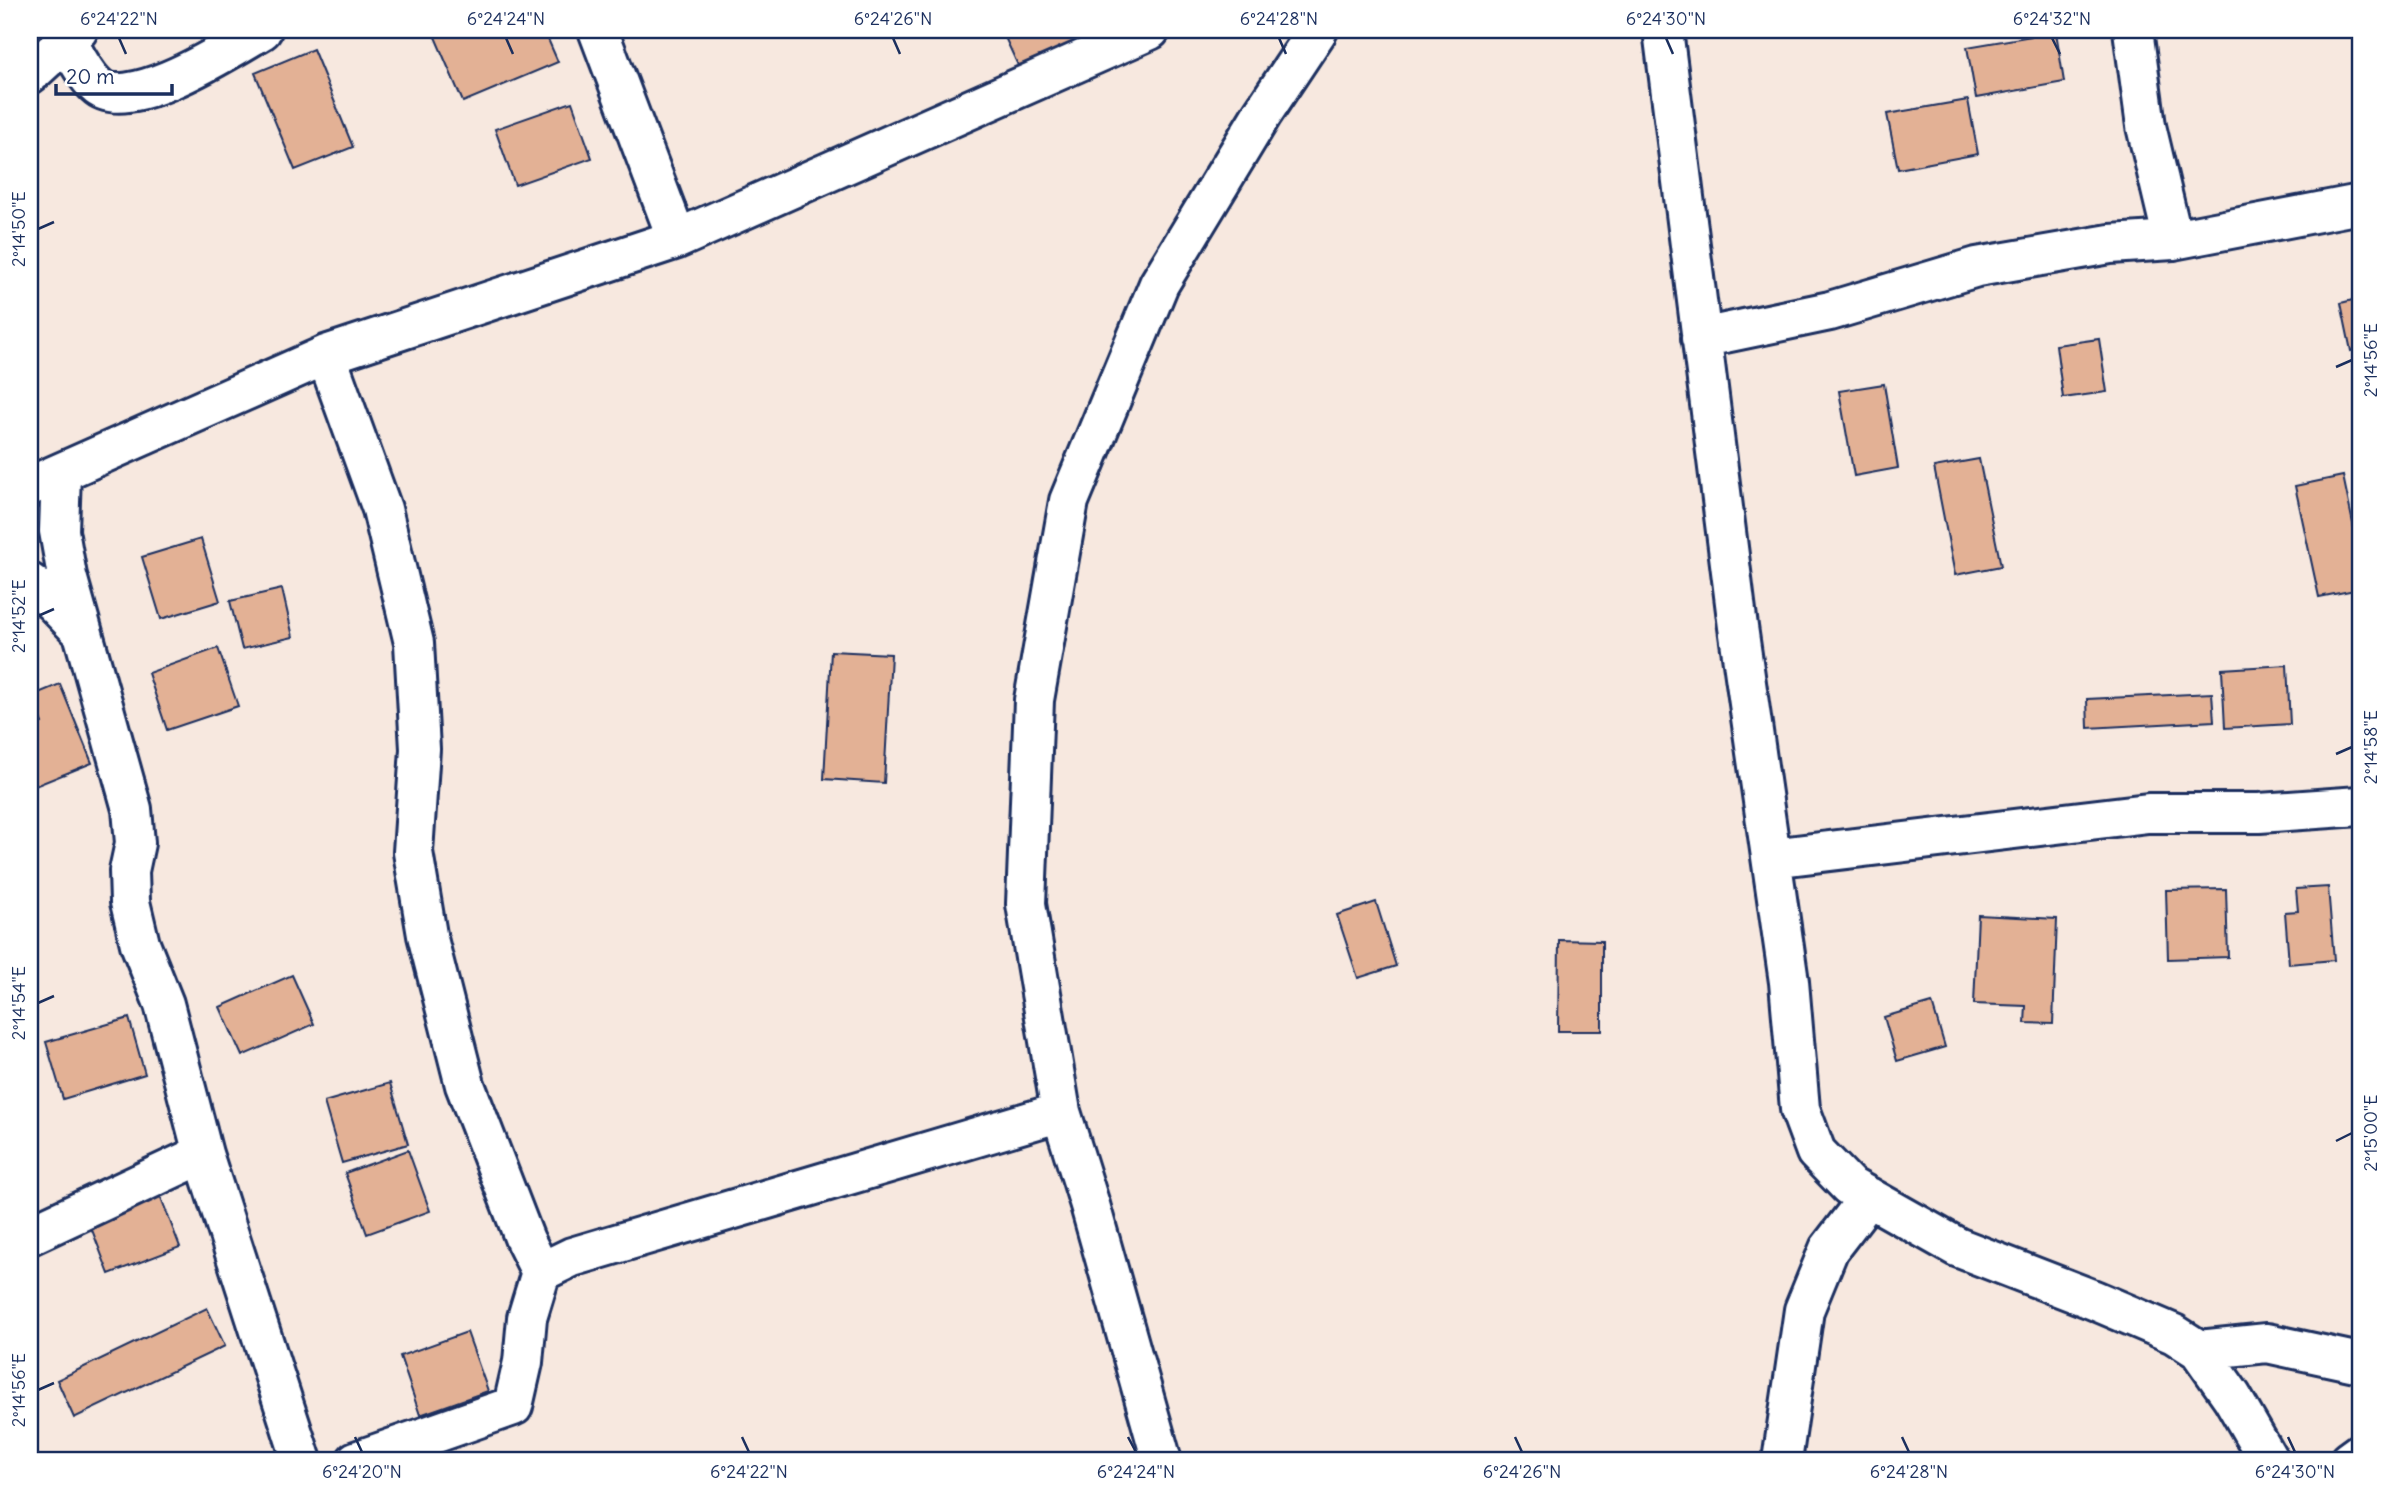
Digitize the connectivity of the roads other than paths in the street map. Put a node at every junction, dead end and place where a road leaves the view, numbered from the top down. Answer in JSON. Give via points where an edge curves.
{"nodes":[{"id":1,"x":262,"y":30,"type":"edge"},
{"id":2,"x":598,"y":30,"type":"edge"},
{"id":3,"x":1150,"y":30,"type":"edge"},
{"id":4,"x":1318,"y":30,"type":"edge"},
{"id":5,"x":1663,"y":30,"type":"edge"},
{"id":6,"x":2133,"y":30,"type":"edge"},
{"id":7,"x":72,"y":35,"type":"edge"},
{"id":8,"x":30,"y":74,"type":"edge"},
{"id":9,"x":2360,"y":204,"type":"edge"},
{"id":10,"x":677,"y":239,"type":"junction"},
{"id":11,"x":2173,"y":240,"type":"junction"},
{"id":12,"x":1701,"y":338,"type":"junction"},
{"id":13,"x":326,"y":355,"type":"junction"},
{"id":14,"x":46,"y":479,"type":"edge"},
{"id":15,"x":30,"y":583,"type":"edge"},
{"id":16,"x":84,"y":634,"type":"junction"},
{"id":17,"x":2360,"y":806,"type":"edge"},
{"id":18,"x":1772,"y":858,"type":"junction"},
{"id":19,"x":1061,"y":1112,"type":"junction"},
{"id":20,"x":203,"y":1154,"type":"junction"},
{"id":21,"x":1869,"y":1197,"type":"junction"},
{"id":22,"x":30,"y":1235,"type":"edge"},
{"id":23,"x":541,"y":1272,"type":"junction"},
{"id":24,"x":2199,"y":1350,"type":"junction"},
{"id":25,"x":2360,"y":1363,"type":"edge"},
{"id":26,"x":2360,"y":1453,"type":"edge"},
{"id":27,"x":302,"y":1461,"type":"edge"},
{"id":28,"x":356,"y":1461,"type":"edge"},
{"id":29,"x":1162,"y":1461,"type":"edge"},
{"id":30,"x":1782,"y":1461,"type":"edge"},
{"id":31,"x":2269,"y":1461,"type":"edge"},
{"id":32,"x":2350,"y":1461,"type":"edge"}],
"edges":[{"from":1,"to":7,"type":"street","via":[[192,70],[143,90],[115,94],[97,86]]},
{"from":2,"to":10,"type":"street"},
{"from":3,"to":10,"type":"street"},
{"from":4,"to":19,"type":"street","via":[[1159,285],[1069,501],[1034,700],[1026,904]]},
{"from":5,"to":12,"type":"street"},
{"from":6,"to":11,"type":"street","via":[[2146,126]]},
{"from":7,"to":8,"type":"street"},
{"from":9,"to":11,"type":"street"},
{"from":10,"to":13,"type":"street"},
{"from":11,"to":12,"type":"street","via":[[2110,244],[1978,267],[1830,311]]},
{"from":12,"to":18,"type":"street"},
{"from":13,"to":14,"type":"street"},
{"from":13,"to":23,"type":"street","via":[[382,509],[414,643],[419,749],[413,852],[427,935],[466,1085]]},
{"from":14,"to":16,"type":"street"},
{"from":15,"to":16,"type":"street"},
{"from":16,"to":20,"type":"street","via":[[132,809],[135,843],[129,871],[130,902],[140,944],[164,1004]]},
{"from":17,"to":18,"type":"street","via":[[2259,813],[2148,813]]},
{"from":18,"to":21,"type":"street","via":[[1800,1109],[1816,1152],[1849,1186]]},
{"from":19,"to":23,"type":"street","via":[[572,1257]]},
{"from":19,"to":29,"type":"street"},
{"from":20,"to":22,"type":"street"},
{"from":20,"to":27,"type":"street"},
{"from":21,"to":24,"type":"street","via":[[1957,1247],[2094,1300]]},
{"from":21,"to":30,"type":"street","via":[[1829,1249],[1804,1310]]},
{"from":23,"to":28,"type":"street","via":[[527,1318],[513,1406]]},
{"from":24,"to":25,"type":"street","via":[[2267,1343]]},
{"from":24,"to":31,"type":"street"},
{"from":26,"to":32,"type":"street"}]}
